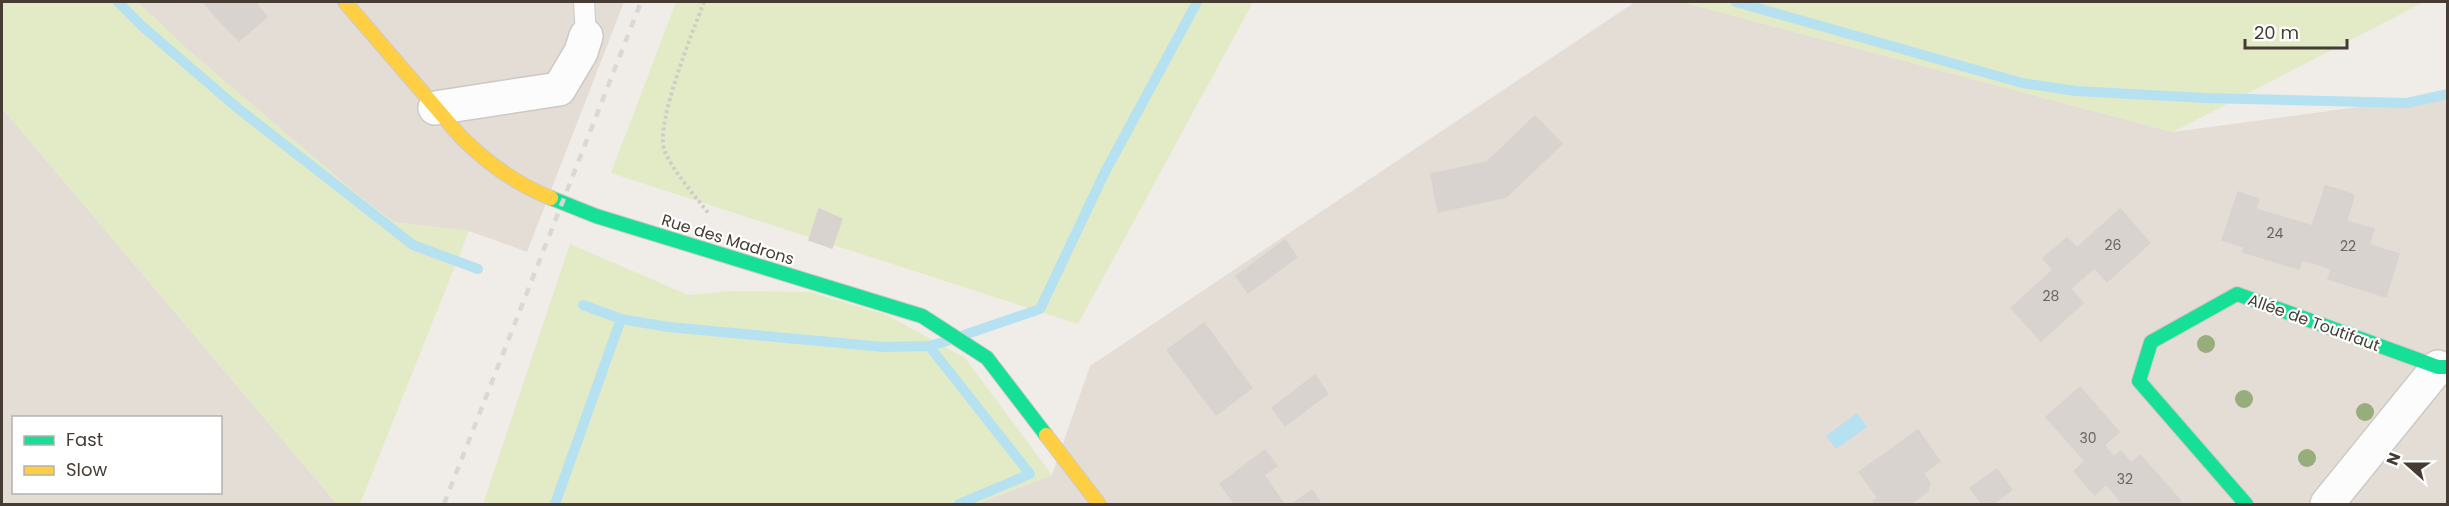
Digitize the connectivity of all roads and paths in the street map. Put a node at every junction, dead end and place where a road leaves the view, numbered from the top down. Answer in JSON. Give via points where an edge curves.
{"nodes":[{"id":1,"x":345,"y":2,"type":"edge"},
{"id":2,"x":584,"y":2,"type":"edge"},
{"id":3,"x":704,"y":2,"type":"edge"},
{"id":4,"x":586,"y":36,"type":"joint"},
{"id":5,"x":435,"y":108,"type":"junction"},
{"id":6,"x":735,"y":258,"type":"junction"},
{"id":7,"x":2443,"y":367,"type":"edge"},
{"id":8,"x":1099,"y":504,"type":"edge"},
{"id":9,"x":2246,"y":504,"type":"edge"},
{"id":10,"x":2327,"y":504,"type":"edge"}],
"edges":[{"from":1,"to":5,"type":"street","name":"Rue des Madrons"},
{"from":2,"to":4,"type":"lane"},
{"from":3,"to":6,"type":"path","via":[[680,66],[663,134],[664,150],[711,216]]},
{"from":4,"to":5,"type":"street","via":[[559,89]]},
{"from":5,"to":6,"type":"street","name":"Rue des Madrons","via":[[480,156],[537,192],[596,216]]},
{"from":6,"to":8,"type":"street","name":"Rue des Madrons","via":[[922,316],[987,358]]},
{"from":7,"to":9,"type":"street","name":"Allée de Toutifaut","via":[[2237,294],[2151,342],[2139,381]]},
{"from":7,"to":10,"type":"street","name":"Allée de Toutifaut"}]}
